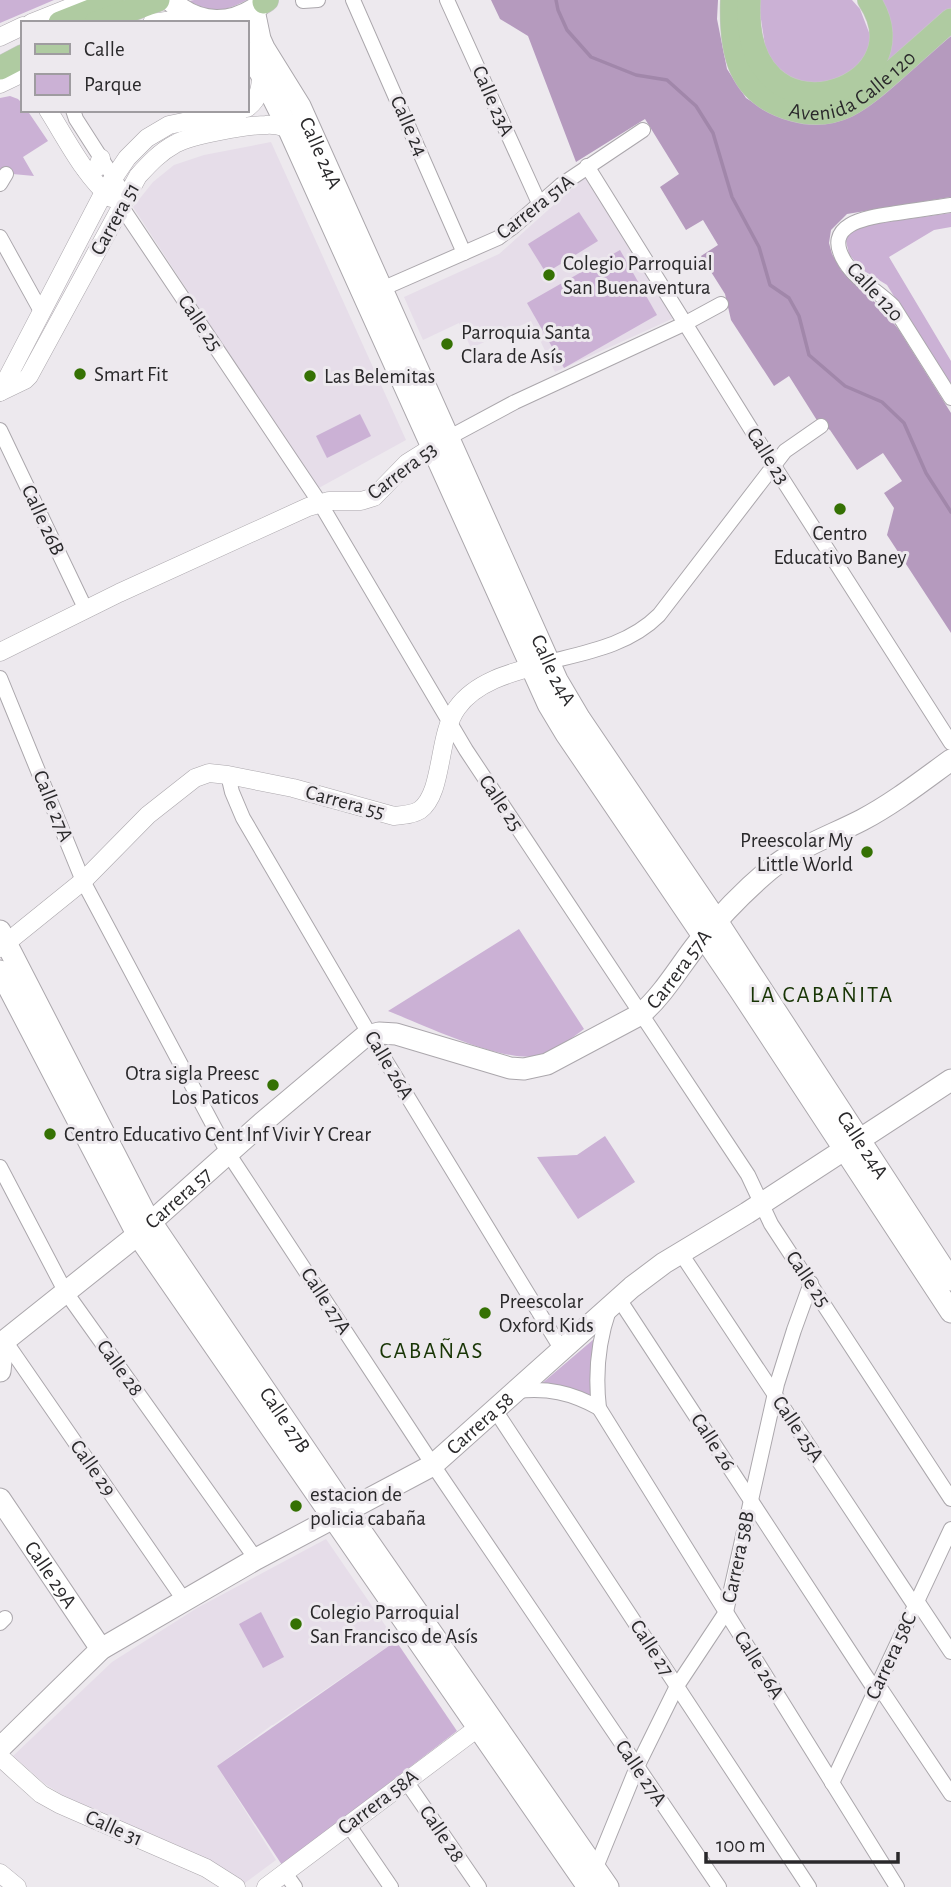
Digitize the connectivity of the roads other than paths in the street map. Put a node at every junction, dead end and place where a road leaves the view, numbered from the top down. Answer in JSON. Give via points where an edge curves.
{"nodes":[{"id":1,"x":89,"y":0,"type":"edge"},
{"id":2,"x":119,"y":0,"type":"edge"},
{"id":3,"x":318,"y":0,"type":"edge"},
{"id":4,"x":353,"y":0,"type":"edge"},
{"id":5,"x":447,"y":0,"type":"edge"},
{"id":6,"x":732,"y":0,"type":"edge"},
{"id":7,"x":749,"y":0,"type":"edge"},
{"id":8,"x":869,"y":0,"type":"edge"},
{"id":9,"x":303,"y":1,"type":"edge"},
{"id":10,"x":262,"y":3,"type":"edge"},
{"id":11,"x":187,"y":11,"type":"edge"},
{"id":12,"x":951,"y":20,"type":"edge"},
{"id":13,"x":36,"y":21,"type":"edge"},
{"id":14,"x":65,"y":21,"type":"edge"},
{"id":15,"x":111,"y":21,"type":"edge"},
{"id":16,"x":158,"y":21,"type":"edge"},
{"id":17,"x":21,"y":27,"type":"edge"},
{"id":18,"x":0,"y":37,"type":"edge"},
{"id":19,"x":21,"y":41,"type":"edge"},
{"id":20,"x":0,"y":51,"type":"edge"},
{"id":21,"x":248,"y":54,"type":"edge"},
{"id":22,"x":21,"y":59,"type":"edge"},
{"id":23,"x":261,"y":74,"type":"junction"},
{"id":24,"x":7,"y":80,"type":"edge"},
{"id":25,"x":248,"y":107,"type":"edge"},
{"id":26,"x":49,"y":112,"type":"edge"},
{"id":27,"x":74,"y":112,"type":"edge"},
{"id":28,"x":230,"y":112,"type":"edge"},
{"id":29,"x":288,"y":128,"type":"junction"},
{"id":30,"x":643,"y":130,"type":"dead end"},
{"id":31,"x":101,"y":158,"type":"junction"},
{"id":32,"x":587,"y":166,"type":"junction"},
{"id":33,"x":86,"y":170,"type":"junction"},
{"id":34,"x":109,"y":185,"type":"junction"},
{"id":35,"x":124,"y":201,"type":"junction"},
{"id":36,"x":539,"y":203,"type":"junction"},
{"id":37,"x":951,"y":205,"type":"edge"},
{"id":38,"x":0,"y":237,"type":"edge"},
{"id":39,"x":464,"y":253,"type":"junction"},
{"id":40,"x":373,"y":293,"type":"junction"},
{"id":41,"x":721,"y":304,"type":"dead end"},
{"id":42,"x":42,"y":313,"type":"junction"},
{"id":43,"x":686,"y":323,"type":"junction"},
{"id":44,"x":951,"y":398,"type":"edge"},
{"id":45,"x":821,"y":426,"type":"dead end"},
{"id":46,"x":0,"y":430,"type":"edge"},
{"id":47,"x":440,"y":442,"type":"junction"},
{"id":48,"x":774,"y":466,"type":"junction"},
{"id":49,"x":320,"y":503,"type":"junction"},
{"id":50,"x":86,"y":610,"type":"junction"},
{"id":51,"x":0,"y":652,"type":"edge"},
{"id":52,"x":539,"y":665,"type":"junction"},
{"id":53,"x":0,"y":678,"type":"edge"},
{"id":54,"x":449,"y":722,"type":"junction"},
{"id":55,"x":951,"y":743,"type":"edge"},
{"id":56,"x":951,"y":760,"type":"edge"},
{"id":57,"x":228,"y":775,"type":"junction"},
{"id":58,"x":83,"y":881,"type":"junction"},
{"id":59,"x":710,"y":929,"type":"junction"},
{"id":60,"x":2,"y":941,"type":"edge"},
{"id":61,"x":0,"y":971,"type":"edge"},
{"id":62,"x":641,"y":1014,"type":"junction"},
{"id":63,"x":370,"y":1035,"type":"junction"},
{"id":64,"x":951,"y":1080,"type":"edge"},
{"id":65,"x":852,"y":1144,"type":"junction"},
{"id":66,"x":228,"y":1153,"type":"junction"},
{"id":67,"x":0,"y":1167,"type":"edge"},
{"id":68,"x":762,"y":1203,"type":"junction"},
{"id":69,"x":144,"y":1228,"type":"junction"},
{"id":70,"x":680,"y":1252,"type":"junction"},
{"id":71,"x":951,"y":1280,"type":"edge"},
{"id":72,"x":811,"y":1283,"type":"junction"},
{"id":73,"x":65,"y":1291,"type":"junction"},
{"id":74,"x":615,"y":1303,"type":"junction"},
{"id":75,"x":951,"y":1312,"type":"edge"},
{"id":76,"x":2,"y":1340,"type":"edge"},
{"id":77,"x":562,"y":1350,"type":"junction"},
{"id":78,"x":0,"y":1371,"type":"edge"},
{"id":79,"x":517,"y":1391,"type":"junction"},
{"id":80,"x":775,"y":1394,"type":"junction"},
{"id":81,"x":598,"y":1408,"type":"junction"},
{"id":82,"x":495,"y":1410,"type":"junction"},
{"id":83,"x":433,"y":1465,"type":"junction"},
{"id":84,"x":0,"y":1499,"type":"edge"},
{"id":85,"x":751,"y":1499,"type":"junction"},
{"id":86,"x":951,"y":1499,"type":"edge"},
{"id":87,"x":341,"y":1515,"type":"junction"},
{"id":88,"x":951,"y":1529,"type":"edge"},
{"id":89,"x":256,"y":1559,"type":"junction"},
{"id":90,"x":184,"y":1600,"type":"junction"},
{"id":91,"x":916,"y":1603,"type":"junction"},
{"id":92,"x":726,"y":1612,"type":"junction"},
{"id":93,"x":102,"y":1649,"type":"junction"},
{"id":94,"x":951,"y":1652,"type":"edge"},
{"id":95,"x":677,"y":1686,"type":"junction"},
{"id":96,"x":876,"y":1688,"type":"junction"},
{"id":97,"x":485,"y":1723,"type":"junction"},
{"id":98,"x":0,"y":1748,"type":"edge"},
{"id":99,"x":0,"y":1757,"type":"edge"},
{"id":100,"x":637,"y":1768,"type":"junction"},
{"id":101,"x":406,"y":1781,"type":"junction"},
{"id":102,"x":832,"y":1783,"type":"junction"},
{"id":103,"x":951,"y":1794,"type":"edge"},
{"id":104,"x":348,"y":1824,"type":"junction"},
{"id":105,"x":0,"y":1873,"type":"edge"},
{"id":106,"x":290,"y":1880,"type":"edge"},
{"id":107,"x":587,"y":1881,"type":"edge"},
{"id":108,"x":17,"y":1887,"type":"edge"},
{"id":109,"x":236,"y":1887,"type":"edge"},
{"id":110,"x":266,"y":1887,"type":"edge"},
{"id":111,"x":391,"y":1887,"type":"edge"},
{"id":112,"x":479,"y":1887,"type":"edge"},
{"id":113,"x":608,"y":1887,"type":"edge"},
{"id":114,"x":719,"y":1887,"type":"edge"},
{"id":115,"x":809,"y":1887,"type":"edge"},
{"id":116,"x":897,"y":1887,"type":"edge"}],
"edges":[{"from":1,"to":13,"type":"street"},
{"from":2,"to":14,"type":"main road"},
{"from":3,"to":9,"type":"street"},
{"from":4,"to":39,"type":"street","name":"Calle 24"},
{"from":5,"to":36,"type":"street","name":"Calle 23A"},
{"from":6,"to":12,"type":"main road","name":"Avenida Calle 120","via":[[737,59],[752,88],[782,107],[815,114],[846,106],[867,93]]},
{"from":7,"to":8,"type":"main road","name":"Avenida Calle 120","via":[[750,29],[762,66],[786,87],[819,94],[849,85],[876,57],[880,26]]},
{"from":10,"to":11,"type":"main road","via":[[233,19]]},
{"from":10,"to":40,"type":"main road","name":"Calle 24A","via":[[260,39],[300,106]]},
{"from":11,"to":15,"type":"main road"},
{"from":11,"to":16,"type":"street"},
{"from":17,"to":18,"type":"street"},
{"from":19,"to":20,"type":"main road"},
{"from":21,"to":23,"type":"main road","name":"Calle 24A"},
{"from":22,"to":24,"type":"main road"},
{"from":23,"to":25,"type":"street","via":[[260,92]]},
{"from":23,"to":29,"type":"main road","name":"Calle 24A"},
{"from":26,"to":33,"type":"street","name":"Calle 25"},
{"from":27,"to":31,"type":"street","name":"Calle 25"},
{"from":28,"to":34,"type":"street","name":"Carrera 51","via":[[158,130],[136,148]]},
{"from":29,"to":35,"type":"street","name":"Carrera 51","via":[[257,125],[177,143],[151,162]]},
{"from":29,"to":40,"type":"main road","name":"Calle 24A"},
{"from":30,"to":32,"type":"street","name":"Carrera 51A"},
{"from":31,"to":33,"type":"street","via":[[97,168]]},
{"from":31,"to":34,"type":"street","name":"Calle 25"},
{"from":32,"to":36,"type":"street","name":"Carrera 51A"},
{"from":32,"to":43,"type":"street","name":"Calle 23"},
{"from":33,"to":34,"type":"street","name":"Calle 25"},
{"from":34,"to":35,"type":"street","name":"Calle 25"},
{"from":34,"to":42,"type":"street","name":"Carrera 51"},
{"from":35,"to":42,"type":"street","name":"Carrera 51","via":[[29,376],[0,392]]},
{"from":35,"to":49,"type":"street","name":"Calle 25"},
{"from":36,"to":39,"type":"street","name":"Carrera 51A","via":[[506,233]]},
{"from":37,"to":44,"type":"street","name":"Calle 120","via":[[865,218],[846,227],[839,241],[844,261],[893,306]]},
{"from":38,"to":42,"type":"street"},
{"from":39,"to":40,"type":"street","name":"Carrera 51A"},
{"from":40,"to":47,"type":"main road","name":"Calle 24A"},
{"from":41,"to":43,"type":"street","name":"Carrera 53"},
{"from":43,"to":47,"type":"street","name":"Carrera 53"},
{"from":43,"to":48,"type":"street","name":"Calle 23"},
{"from":45,"to":48,"type":"street","name":"Carrera 55","via":[[785,451]]},
{"from":46,"to":50,"type":"street","name":"Calle 26B"},
{"from":47,"to":49,"type":"street","name":"Carrera 53","via":[[407,463],[374,498]]},
{"from":47,"to":52,"type":"main road","name":"Calle 24A"},
{"from":48,"to":52,"type":"street","name":"Carrera 55","via":[[649,625],[619,642]]},
{"from":48,"to":55,"type":"street","name":"Calle 23"},
{"from":49,"to":50,"type":"street","name":"Carrera 53"},
{"from":49,"to":54,"type":"street","name":"Calle 25"},
{"from":50,"to":51,"type":"street","name":"Carrera 53"},
{"from":52,"to":54,"type":"street","name":"Carrera 55","via":[[506,674],[474,692]]},
{"from":52,"to":59,"type":"main road","name":"Calle 24A","via":[[548,704],[566,734]]},
{"from":53,"to":58,"type":"street","name":"Calle 27A"},
{"from":54,"to":57,"type":"street","name":"Carrera 55","via":[[429,801],[406,815],[380,813]]},
{"from":54,"to":62,"type":"street","name":"Calle 25"},
{"from":56,"to":59,"type":"main road","name":"Carrera 57A","via":[[879,811],[784,859]]},
{"from":57,"to":58,"type":"street","name":"Carrera 55","via":[[195,778],[148,815]]},
{"from":57,"to":63,"type":"street","name":"Calle 26A","via":[[243,818]]},
{"from":58,"to":60,"type":"street","name":"Carrera 55"},
{"from":58,"to":66,"type":"street","name":"Calle 27A"},
{"from":59,"to":62,"type":"main road","name":"Carrera 57A"},
{"from":59,"to":65,"type":"main road","name":"Calle 24A"},
{"from":60,"to":69,"type":"main road","name":"Calle 27B","via":[[145,1213]]},
{"from":61,"to":69,"type":"main road","name":"Calle 27B"},
{"from":62,"to":63,"type":"main road","name":"Carrera 57A","via":[[547,1064],[524,1069],[396,1034]]},
{"from":62,"to":68,"type":"street","name":"Calle 25"},
{"from":63,"to":66,"type":"main road","name":"Carrera 57"},
{"from":63,"to":77,"type":"street","name":"Calle 26A"},
{"from":64,"to":65,"type":"main road","name":"Carrera 58"},
{"from":65,"to":68,"type":"main road","name":"Carrera 58"},
{"from":65,"to":71,"type":"main road","name":"Calle 24A"},
{"from":65,"to":75,"type":"main road","name":"Calle 24A"},
{"from":66,"to":69,"type":"main road","name":"Carrera 57"},
{"from":66,"to":83,"type":"street","name":"Calle 27A"},
{"from":67,"to":73,"type":"street","name":"Calle 28"},
{"from":68,"to":70,"type":"main road","name":"Carrera 58"},
{"from":68,"to":72,"type":"street","name":"Calle 25"},
{"from":69,"to":73,"type":"main road","name":"Carrera 57"},
{"from":69,"to":87,"type":"main road","name":"Calle 27B"},
{"from":70,"to":74,"type":"main road","name":"Carrera 58"},
{"from":70,"to":80,"type":"street","name":"Calle 25A"},
{"from":72,"to":80,"type":"street","name":"Carrera 58B"},
{"from":72,"to":86,"type":"street","name":"Calle 25"},
{"from":73,"to":76,"type":"main road","name":"Carrera 57"},
{"from":73,"to":89,"type":"street","name":"Calle 28"},
{"from":74,"to":77,"type":"main road","name":"Carrera 58"},
{"from":74,"to":81,"type":"street","name":"Calle 26A","via":[[604,1325],[597,1361]]},
{"from":74,"to":85,"type":"street","name":"Calle 26"},
{"from":76,"to":78,"type":"main road"},
{"from":76,"to":90,"type":"street","name":"Calle 29"},
{"from":77,"to":79,"type":"main road","name":"Carrera 58"},
{"from":79,"to":81,"type":"street","via":[[553,1391]]},
{"from":79,"to":82,"type":"main road","name":"Carrera 58"},
{"from":80,"to":85,"type":"street","name":"Carrera 58B"},
{"from":80,"to":91,"type":"street","name":"Calle 25A"},
{"from":81,"to":92,"type":"street","name":"Calle 26A"},
{"from":82,"to":83,"type":"main road","name":"Carrera 58"},
{"from":82,"to":95,"type":"street","name":"Calle 27"},
{"from":83,"to":87,"type":"main road","name":"Carrera 58"},
{"from":83,"to":100,"type":"street","name":"Calle 27A"},
{"from":84,"to":93,"type":"main road","name":"Calle 29A"},
{"from":85,"to":92,"type":"street","name":"Carrera 58B"},
{"from":85,"to":96,"type":"street","name":"Calle 26"},
{"from":87,"to":89,"type":"main road","name":"Carrera 58"},
{"from":87,"to":97,"type":"main road","name":"Calle 27B"},
{"from":88,"to":91,"type":"street","name":"Carrera 58C"},
{"from":89,"to":90,"type":"main road","name":"Carrera 58"},
{"from":90,"to":93,"type":"main road","name":"Carrera 58"},
{"from":91,"to":94,"type":"street","name":"Calle 25A"},
{"from":91,"to":96,"type":"street","name":"Carrera 58C"},
{"from":92,"to":95,"type":"street","name":"Carrera 58B"},
{"from":92,"to":102,"type":"street","name":"Calle 26A"},
{"from":93,"to":98,"type":"main road","name":"Carrera 58"},
{"from":95,"to":100,"type":"street","name":"Carrera 58B"},
{"from":95,"to":115,"type":"street","name":"Calle 27"},
{"from":96,"to":102,"type":"street","name":"Carrera 58C"},
{"from":96,"to":103,"type":"street","name":"Calle 26"},
{"from":97,"to":101,"type":"street","name":"Carrera 58A"},
{"from":97,"to":107,"type":"main road","name":"Calle 27B"},
{"from":99,"to":109,"type":"street","name":"Calle 31","via":[[59,1804],[206,1868]]},
{"from":100,"to":107,"type":"street","name":"Carrera 58B"},
{"from":100,"to":114,"type":"street","name":"Calle 27A"},
{"from":101,"to":104,"type":"street","name":"Carrera 58A"},
{"from":101,"to":112,"type":"street","name":"Calle 28"},
{"from":102,"to":116,"type":"street","name":"Calle 26A"},
{"from":104,"to":106,"type":"street","name":"Carrera 58A"},
{"from":104,"to":111,"type":"street"},
{"from":105,"to":108,"type":"street"},
{"from":106,"to":110,"type":"street","name":"Carrera 58A"},
{"from":107,"to":113,"type":"main road","name":"Calle 27B"}]}
